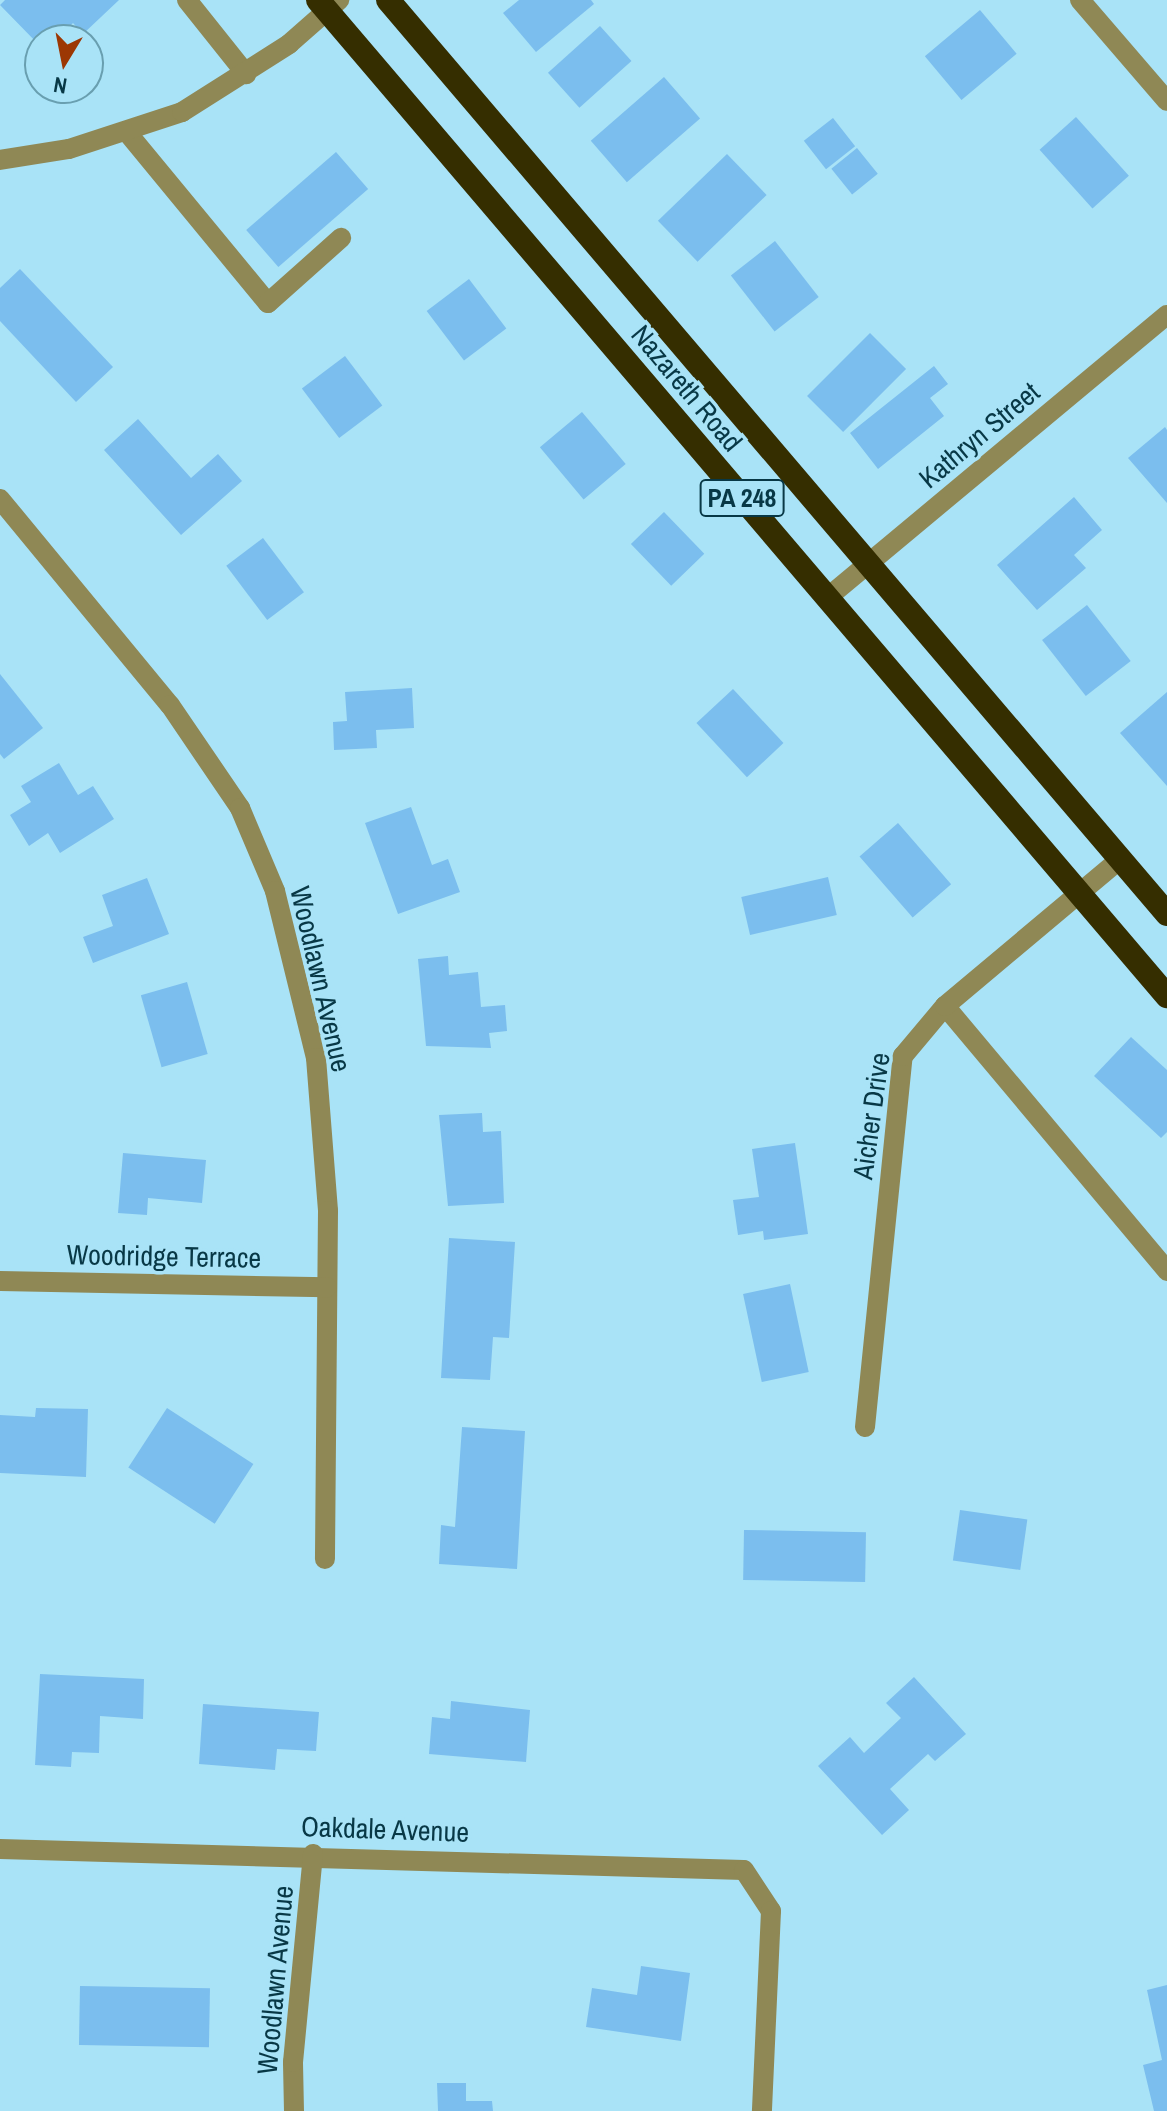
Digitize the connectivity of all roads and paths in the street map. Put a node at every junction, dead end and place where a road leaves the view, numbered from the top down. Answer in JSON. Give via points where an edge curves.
{"nodes":[{"id":1,"x":187,"y":0,"type":"edge"},
{"id":2,"x":388,"y":0,"type":"edge"},
{"id":3,"x":1080,"y":0,"type":"edge"},
{"id":4,"x":328,"y":4,"type":"edge"},
{"id":5,"x":246,"y":74,"type":"junction"},
{"id":6,"x":1167,"y":101,"type":"edge"},
{"id":7,"x":126,"y":131,"type":"junction"},
{"id":8,"x":0,"y":160,"type":"edge"},
{"id":9,"x":341,"y":238,"type":"dead end"},
{"id":10,"x":1167,"y":315,"type":"edge"},
{"id":11,"x":0,"y":499,"type":"edge"},
{"id":12,"x":867,"y":564,"type":"junction"},
{"id":13,"x":827,"y":598,"type":"junction"},
{"id":14,"x":1120,"y":859,"type":"junction"},
{"id":15,"x":1080,"y":894,"type":"junction"},
{"id":16,"x":1167,"y":914,"type":"edge"},
{"id":17,"x":1167,"y":996,"type":"edge"},
{"id":18,"x":945,"y":1006,"type":"junction"},
{"id":19,"x":1167,"y":1271,"type":"edge"},
{"id":20,"x":0,"y":1281,"type":"edge"},
{"id":21,"x":327,"y":1287,"type":"junction"},
{"id":22,"x":865,"y":1427,"type":"dead end"},
{"id":23,"x":325,"y":1559,"type":"dead end"},
{"id":24,"x":0,"y":1849,"type":"edge"},
{"id":25,"x":313,"y":1854,"type":"junction"},
{"id":26,"x":294,"y":2111,"type":"edge"},
{"id":27,"x":762,"y":2111,"type":"edge"}],
"edges":[{"from":1,"to":5,"type":"street"},
{"from":2,"to":12,"type":"highway","name":"Nazareth Road","number":"PA 248"},
{"from":3,"to":6,"type":"street"},
{"from":4,"to":5,"type":"street"},
{"from":4,"to":13,"type":"highway","name":"Nazareth Road","number":"PA 248"},
{"from":5,"to":7,"type":"street","via":[[182,112]]},
{"from":7,"to":8,"type":"street","via":[[69,149]]},
{"from":7,"to":9,"type":"street","via":[[268,303]]},
{"from":10,"to":12,"type":"street","name":"Kathryn Street"},
{"from":11,"to":21,"type":"street","name":"Woodlawn Avenue","via":[[170,705],[240,808],[275,891],[316,1058]]},
{"from":12,"to":13,"type":"street","name":"Kathryn Street"},
{"from":12,"to":14,"type":"highway","name":"Nazareth Road","number":"PA 248"},
{"from":13,"to":15,"type":"highway","name":"Nazareth Road","number":"PA 248"},
{"from":14,"to":15,"type":"street","name":"Aicher Drive"},
{"from":14,"to":16,"type":"highway","name":"Nazareth Road","number":"PA 248"},
{"from":15,"to":17,"type":"highway","name":"Nazareth Road","number":"PA 248"},
{"from":15,"to":18,"type":"street","name":"Aicher Drive"},
{"from":18,"to":19,"type":"street"},
{"from":18,"to":22,"type":"street","name":"Aicher Drive","via":[[903,1056]]},
{"from":20,"to":21,"type":"street","name":"Woodridge Terrace"},
{"from":21,"to":23,"type":"street","name":"Woodlawn Avenue"},
{"from":24,"to":25,"type":"street","name":"Oakdale Avenue"},
{"from":25,"to":26,"type":"street","name":"Woodlawn Avenue","via":[[293,2062]]},
{"from":25,"to":27,"type":"street","name":"Oakdale Avenue","via":[[744,1870],[771,1911]]}]}
